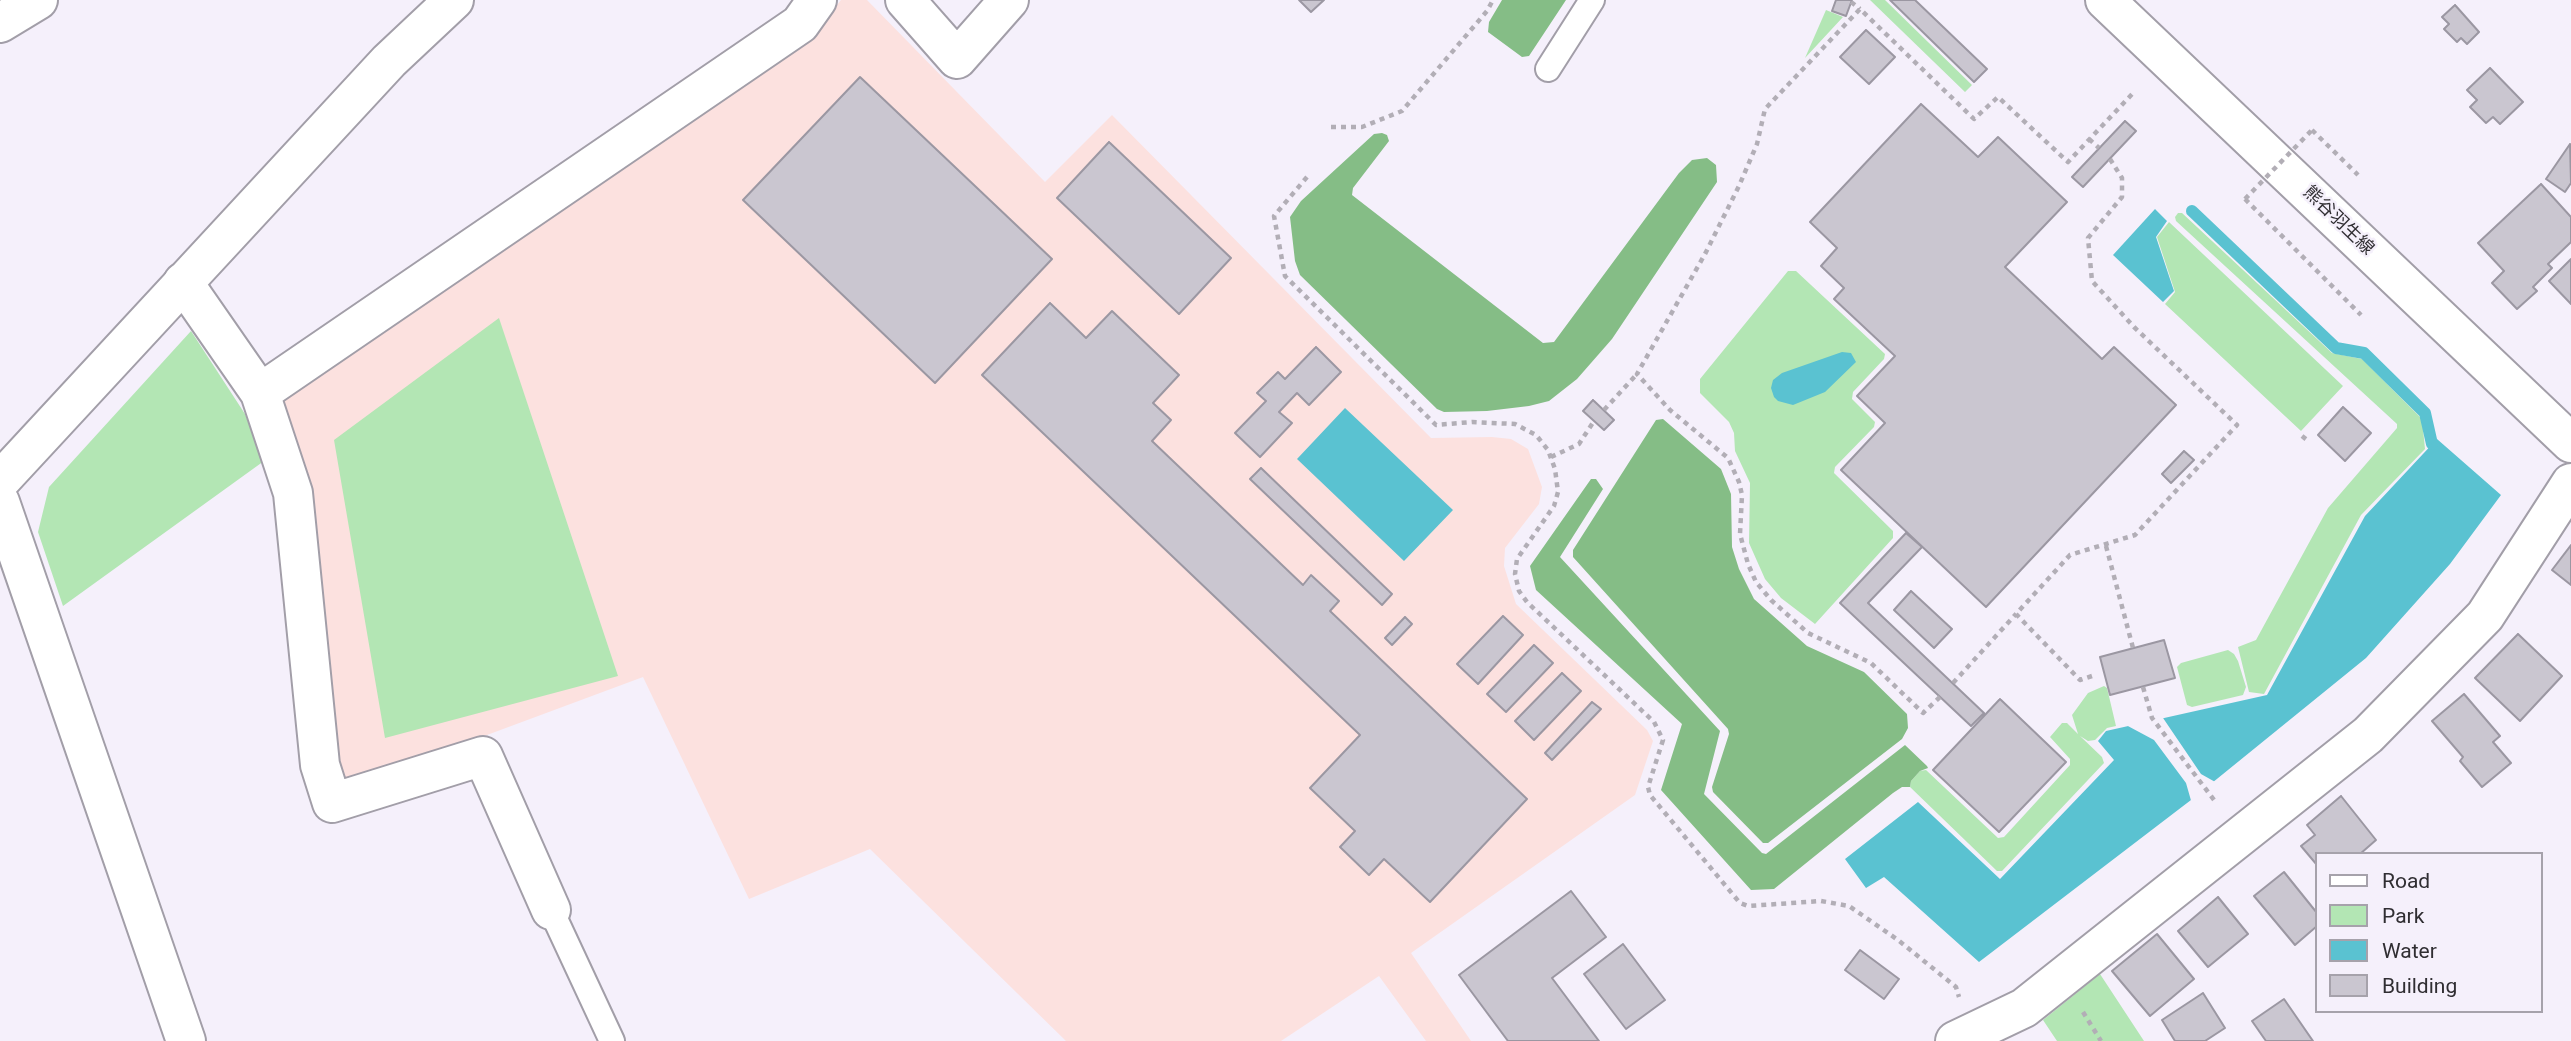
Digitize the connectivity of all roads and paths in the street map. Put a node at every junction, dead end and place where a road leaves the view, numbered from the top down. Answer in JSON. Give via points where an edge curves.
{"nodes":[{"id":1,"x":38,"y":0,"type":"edge"},
{"id":2,"x":817,"y":0,"type":"edge"},
{"id":3,"x":905,"y":0,"type":"edge"},
{"id":4,"x":1009,"y":0,"type":"edge"},
{"id":5,"x":1493,"y":0,"type":"edge"},
{"id":6,"x":1592,"y":0,"type":"edge"},
{"id":7,"x":2105,"y":0,"type":"edge"},
{"id":8,"x":1851,"y":2,"type":"dead end"},
{"id":9,"x":445,"y":3,"type":"edge"},
{"id":10,"x":1860,"y":9,"type":"junction"},
{"id":11,"x":0,"y":23,"type":"edge"},
{"id":12,"x":1548,"y":69,"type":"dead end"},
{"id":13,"x":2135,"y":91,"type":"dead end"},
{"id":14,"x":1331,"y":127,"type":"dead end"},
{"id":15,"x":2089,"y":139,"type":"junction"},
{"id":16,"x":2099,"y":148,"type":"dead end"},
{"id":17,"x":2110,"y":159,"type":"dead end"},
{"id":18,"x":2358,"y":175,"type":"dead end"},
{"id":19,"x":1307,"y":177,"type":"dead end"},
{"id":20,"x":183,"y":282,"type":"junction"},
{"id":21,"x":2361,"y":315,"type":"dead end"},
{"id":22,"x":1637,"y":374,"type":"junction"},
{"id":23,"x":260,"y":393,"type":"junction"},
{"id":24,"x":1604,"y":410,"type":"dead end"},
{"id":25,"x":1594,"y":421,"type":"dead end"},
{"id":26,"x":2571,"y":443,"type":"edge"},
{"id":27,"x":1551,"y":457,"type":"junction"},
{"id":28,"x":0,"y":481,"type":"edge"},
{"id":29,"x":2571,"y":483,"type":"edge"},
{"id":30,"x":0,"y":502,"type":"edge"},
{"id":31,"x":2106,"y":545,"type":"junction"},
{"id":32,"x":2017,"y":614,"type":"junction"},
{"id":33,"x":2133,"y":648,"type":"dead end"},
{"id":34,"x":2092,"y":676,"type":"dead end"},
{"id":35,"x":1953,"y":683,"type":"dead end"},
{"id":36,"x":2143,"y":687,"type":"dead end"},
{"id":37,"x":1940,"y":697,"type":"dead end"},
{"id":38,"x":2214,"y":800,"type":"dead end"},
{"id":39,"x":551,"y":910,"type":"joint"},
{"id":40,"x":1959,"y":1024,"type":"edge"},
{"id":41,"x":186,"y":1041,"type":"edge"},
{"id":42,"x":612,"y":1041,"type":"edge"}],
"edges":[{"from":1,"to":11,"type":"street"},
{"from":2,"to":23,"type":"street","via":[[800,24]]},
{"from":3,"to":4,"type":"street","via":[[957,59]]},
{"from":5,"to":14,"type":"path","via":[[1402,111],[1362,127]]},
{"from":6,"to":12,"type":"lane"},
{"from":7,"to":26,"type":"street","name":"熊谷羽生線"},
{"from":8,"to":10,"type":"path"},
{"from":9,"to":20,"type":"street"},
{"from":10,"to":15,"type":"path","via":[[1974,119],[1998,97],[2068,162]]},
{"from":10,"to":22,"type":"path","via":[[1765,109],[1757,144],[1739,186]]},
{"from":13,"to":15,"type":"path"},
{"from":15,"to":16,"type":"path"},
{"from":17,"to":31,"type":"path","via":[[2122,178],[2122,197],[2088,238],[2092,281],[2237,425],[2135,535]]},
{"from":18,"to":21,"type":"path","bridge":true,"via":[[2312,130],[2245,199]]},
{"from":19,"to":27,"type":"path","via":[[1274,216],[1285,276],[1436,425],[1515,424],[1536,435]]},
{"from":20,"to":23,"type":"street"},
{"from":20,"to":28,"type":"street"},
{"from":22,"to":24,"type":"path"},
{"from":22,"to":37,"type":"path","via":[[1670,410],[1728,458],[1742,495],[1740,534],[1748,564],[1771,600],[1808,633],[1871,663],[1923,713]]},
{"from":23,"to":39,"type":"street","via":[[293,492],[320,765],[332,803],[483,756]]},
{"from":25,"to":27,"type":"path","via":[[1579,444]]},
{"from":27,"to":40,"type":"path","via":[[1558,492],[1554,506],[1517,559],[1519,591],[1654,722],[1663,740],[1648,787],[1650,795],[1740,903],[1821,901],[1849,906],[1956,987]]},
{"from":29,"to":40,"type":"street","via":[[2485,616],[2368,735],[2024,1009]]},
{"from":30,"to":41,"type":"street"},
{"from":31,"to":32,"type":"path","via":[[2070,555]]},
{"from":31,"to":33,"type":"path"},
{"from":32,"to":34,"type":"path","via":[[2080,680]]},
{"from":32,"to":35,"type":"path"},
{"from":36,"to":38,"type":"path","via":[[2152,719]]},
{"from":39,"to":42,"type":"lane"}]}
